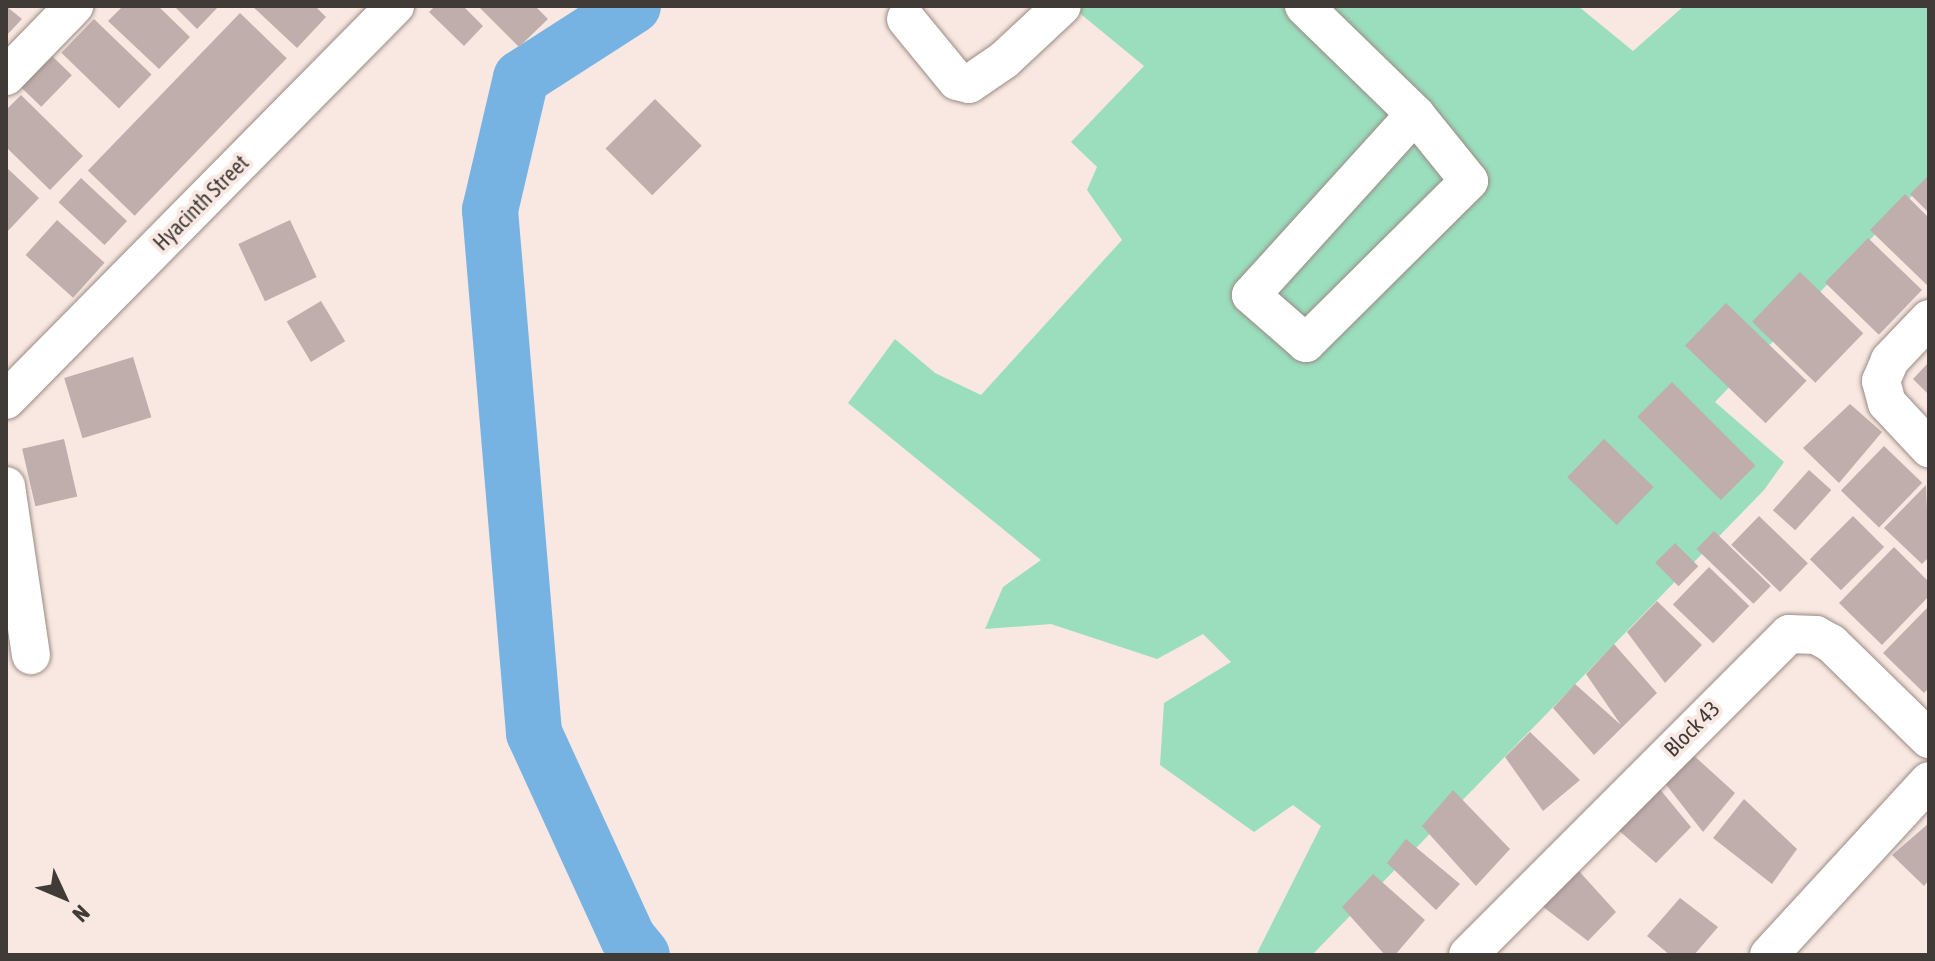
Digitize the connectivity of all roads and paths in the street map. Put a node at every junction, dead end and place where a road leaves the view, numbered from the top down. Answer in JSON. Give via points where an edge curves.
{"nodes":[{"id":1,"x":74,"y":6,"type":"edge"},
{"id":2,"x":395,"y":6,"type":"edge"},
{"id":3,"x":1062,"y":6,"type":"edge"},
{"id":4,"x":1304,"y":6,"type":"edge"},
{"id":5,"x":906,"y":19,"type":"dead end"},
{"id":6,"x":6,"y":76,"type":"edge"},
{"id":7,"x":1415,"y":114,"type":"junction"},
{"id":8,"x":1929,"y":319,"type":"edge"},
{"id":9,"x":6,"y":400,"type":"edge"},
{"id":10,"x":1929,"y":448,"type":"edge"},
{"id":11,"x":6,"y":486,"type":"edge"},
{"id":12,"x":31,"y":655,"type":"dead end"},
{"id":13,"x":1929,"y":739,"type":"edge"},
{"id":14,"x":1929,"y":781,"type":"edge"},
{"id":15,"x":1468,"y":955,"type":"edge"},
{"id":16,"x":1769,"y":955,"type":"edge"}],
"edges":[{"from":1,"to":6,"type":"street"},
{"from":2,"to":9,"type":"street","name":"Hyacinth Street"},
{"from":3,"to":5,"type":"street","via":[[1004,60],[969,84],[957,81]]},
{"from":4,"to":7,"type":"street"},
{"from":7,"to":7,"type":"street","via":[[1251,295],[1306,343],[1469,181]]},
{"from":8,"to":10,"type":"street","via":[[1890,360],[1881,381],[1887,403]]},
{"from":11,"to":12,"type":"street"},
{"from":13,"to":15,"type":"street","name":"Block 43","via":[[1832,644],[1816,635],[1789,634]]},
{"from":14,"to":16,"type":"street"}]}
